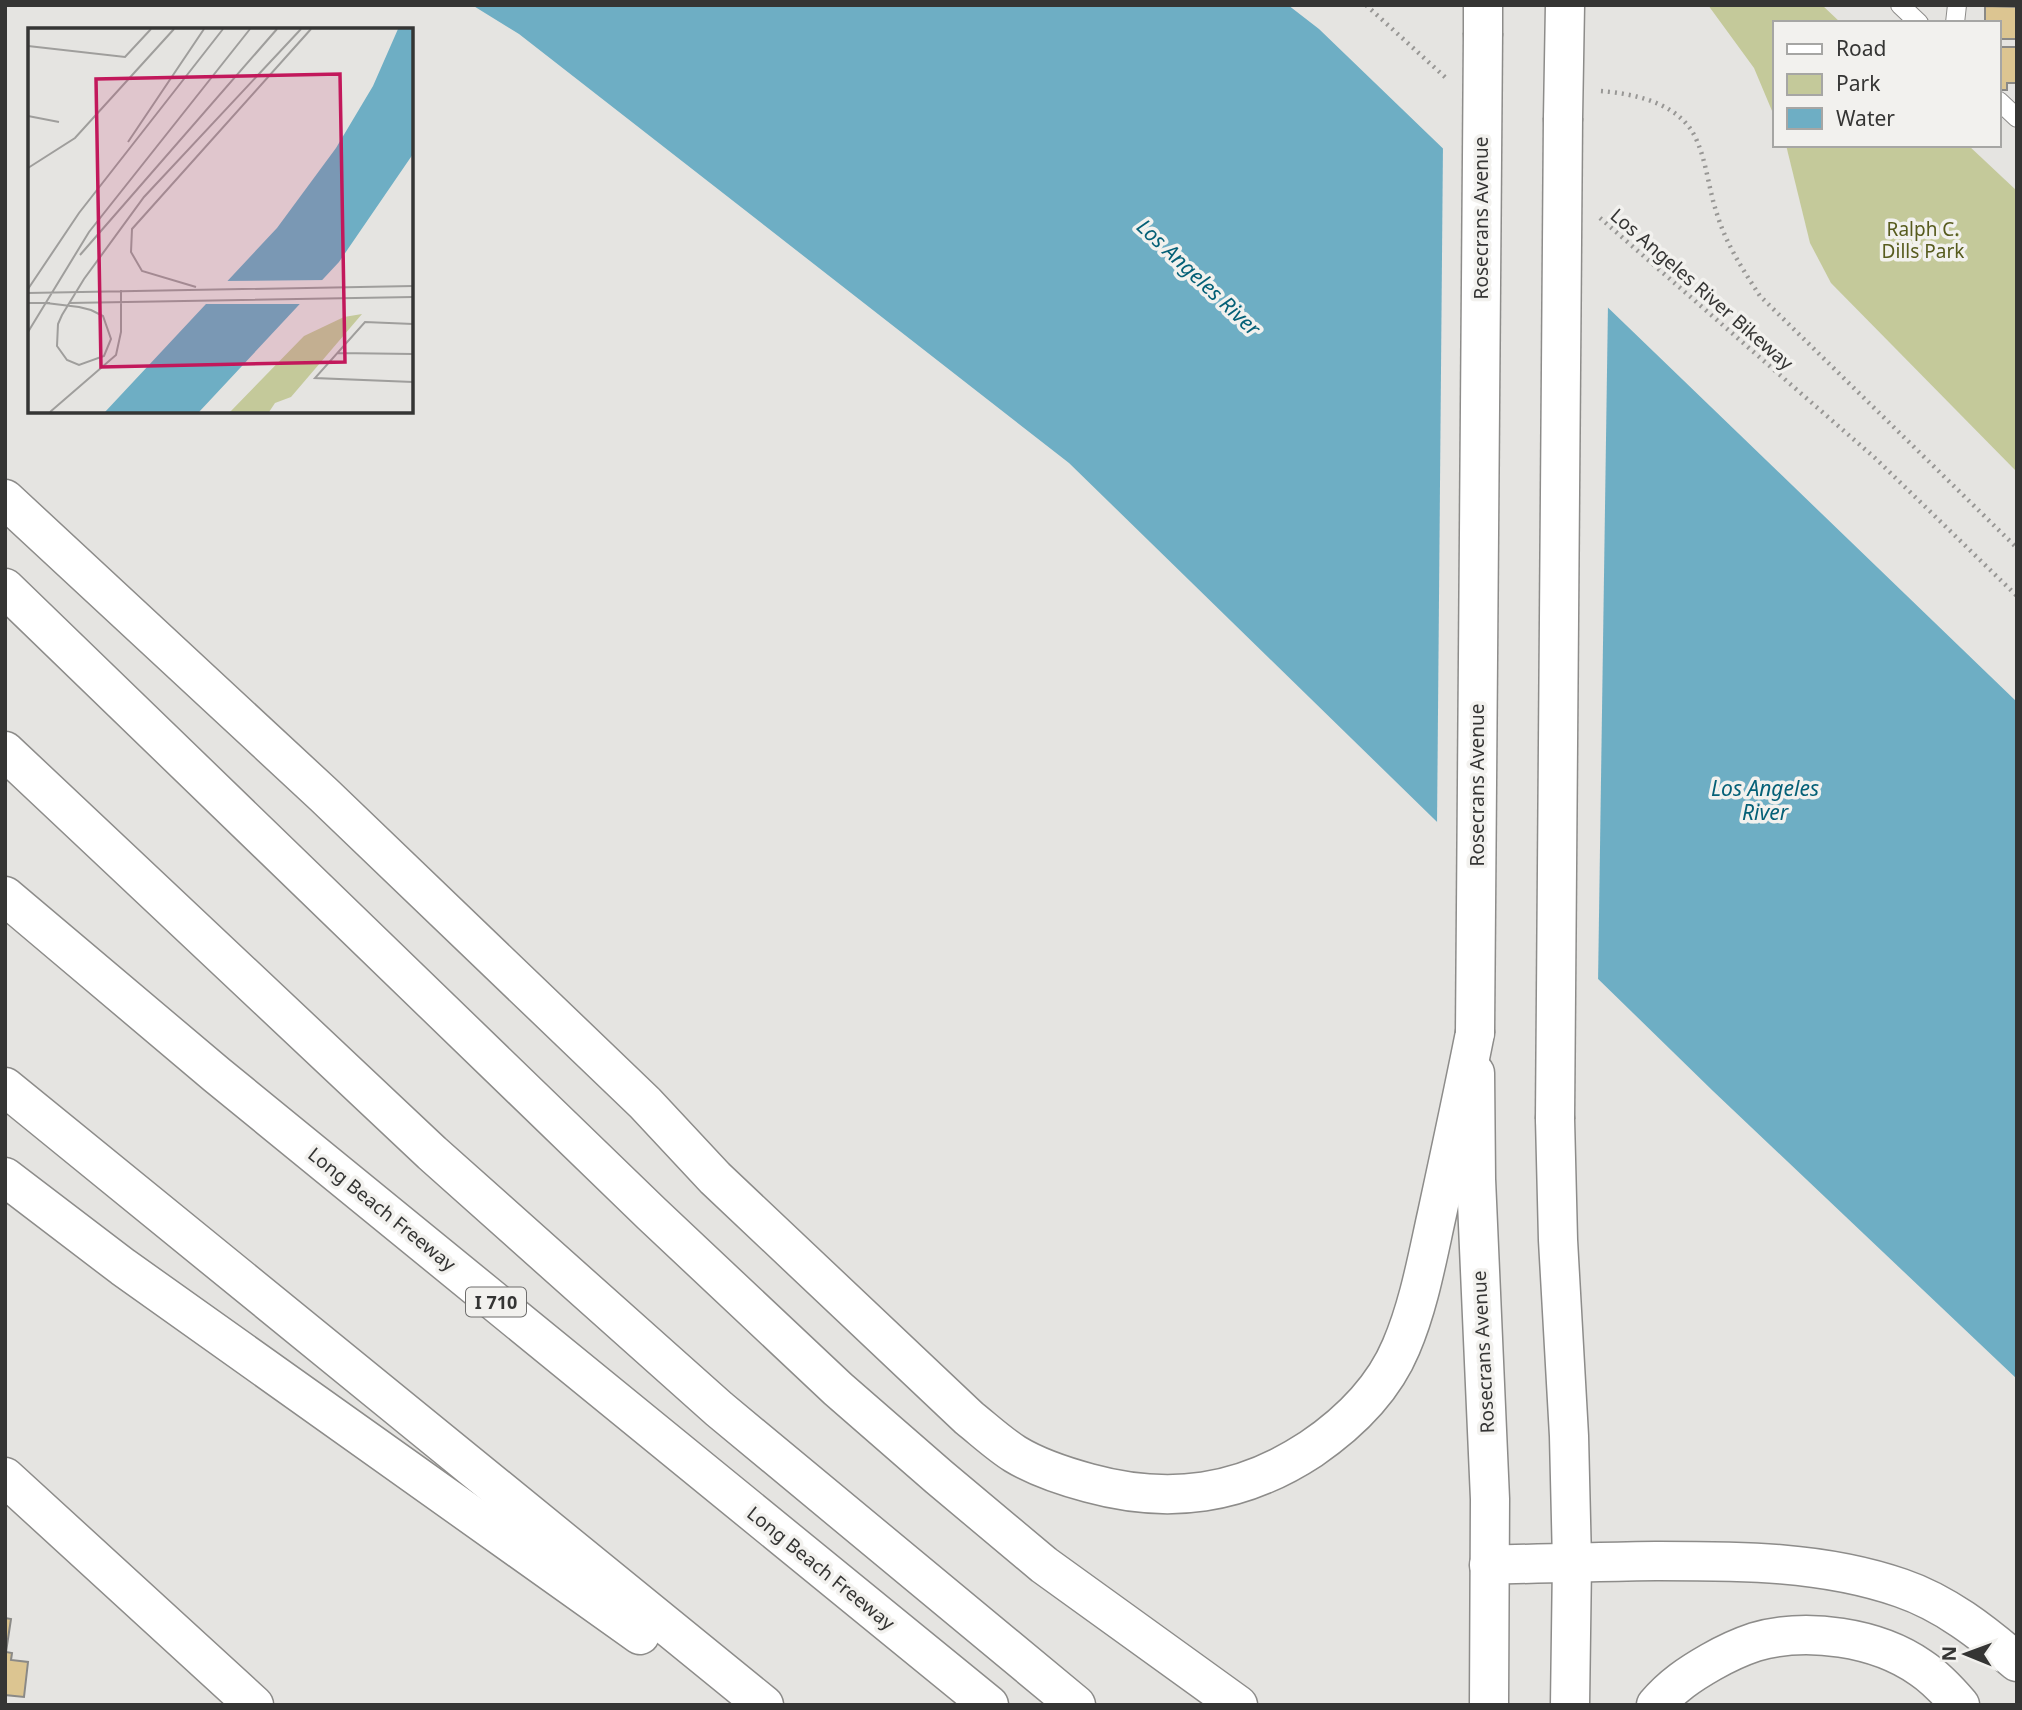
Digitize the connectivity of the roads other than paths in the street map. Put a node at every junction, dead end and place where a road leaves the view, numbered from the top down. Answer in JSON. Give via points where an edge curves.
{"nodes":[{"id":1,"x":1565,"y":5,"type":"edge"},
{"id":2,"x":1900,"y":5,"type":"edge"},
{"id":3,"x":1483,"y":19,"type":"edge"},
{"id":4,"x":1917,"y":21,"type":"edge"},
{"id":5,"x":2001,"y":103,"type":"edge"},
{"id":6,"x":2017,"y":118,"type":"edge"},
{"id":7,"x":5,"y":499,"type":"edge"},
{"id":8,"x":5,"y":588,"type":"edge"},
{"id":9,"x":5,"y":751,"type":"edge"},
{"id":10,"x":5,"y":896,"type":"edge"},
{"id":11,"x":1475,"y":1033,"type":"junction"},
{"id":12,"x":5,"y":1087,"type":"edge"},
{"id":13,"x":5,"y":1177,"type":"edge"},
{"id":14,"x":5,"y":1478,"type":"edge"},
{"id":15,"x":1572,"y":1562,"type":"junction"},
{"id":16,"x":1489,"y":1565,"type":"junction"},
{"id":17,"x":2017,"y":1662,"type":"edge"},
{"id":18,"x":254,"y":1705,"type":"edge"},
{"id":19,"x":739,"y":1705,"type":"edge"},
{"id":20,"x":764,"y":1705,"type":"edge"},
{"id":21,"x":989,"y":1705,"type":"edge"},
{"id":22,"x":1076,"y":1705,"type":"edge"},
{"id":23,"x":1238,"y":1705,"type":"edge"},
{"id":24,"x":1489,"y":1705,"type":"edge"},
{"id":25,"x":1570,"y":1705,"type":"edge"},
{"id":26,"x":1656,"y":1705,"type":"edge"},
{"id":27,"x":1960,"y":1705,"type":"edge"}],
"edges":[{"from":1,"to":15,"type":"main road","bridge":true,"via":[[1555,1119]]},
{"from":2,"to":4,"type":"lane"},
{"from":3,"to":11,"type":"main road","name":"Rosecrans Avenue","bridge":true},
{"from":5,"to":6,"type":"lane"},
{"from":7,"to":11,"type":"main road","via":[[324,795],[969,1418],[1015,1454],[1059,1475],[1142,1494],[1223,1489],[1292,1461],[1358,1411],[1401,1348],[1420,1292]]},
{"from":8,"to":23,"type":"main road","via":[[838,1389],[1044,1565]]},
{"from":9,"to":22,"type":"main road","via":[[432,1153],[688,1382]]},
{"from":10,"to":21,"type":"main road","name":"Long Beach Freeway","number":"I 710","via":[[217,1075]]},
{"from":11,"to":16,"type":"main road","name":"Rosecrans Avenue"},
{"from":12,"to":20,"type":"main road"},
{"from":13,"to":19,"type":"main road","via":[[123,1267]]},
{"from":14,"to":18,"type":"main road"},
{"from":15,"to":16,"type":"main road"},
{"from":15,"to":17,"type":"main road","via":[[1781,1563],[1842,1572],[1903,1588],[1940,1605]]},
{"from":15,"to":25,"type":"main road"},
{"from":16,"to":24,"type":"main road","name":"Rosecrans Avenue"},
{"from":26,"to":27,"type":"main road","via":[[1690,1674],[1756,1642],[1826,1636],[1891,1651],[1920,1667]]}]}
